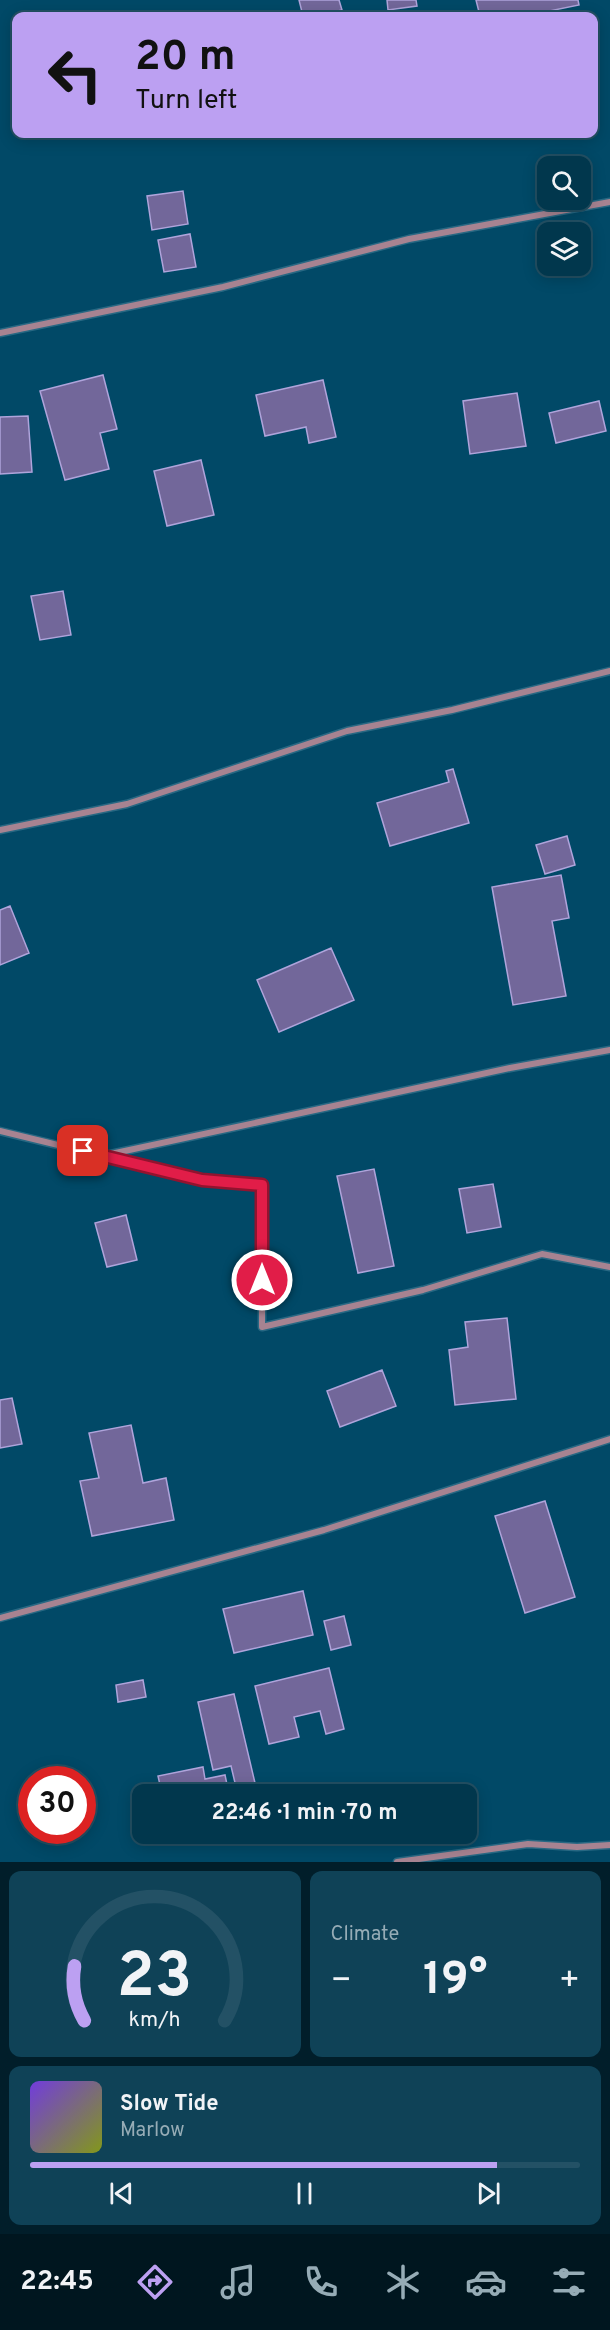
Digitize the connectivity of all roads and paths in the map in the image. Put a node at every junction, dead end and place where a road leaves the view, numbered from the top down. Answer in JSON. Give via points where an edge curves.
{"nodes":[{"id":1,"x":610,"y":202,"type":"edge"},
{"id":2,"x":0,"y":333,"type":"edge"},
{"id":3,"x":610,"y":670,"type":"edge"},
{"id":4,"x":0,"y":830,"type":"edge"},
{"id":5,"x":610,"y":1050,"type":"edge"},
{"id":6,"x":0,"y":1131,"type":"edge"},
{"id":7,"x":103,"y":1156,"type":"junction"},
{"id":8,"x":610,"y":1267,"type":"edge"},
{"id":9,"x":610,"y":1439,"type":"edge"},
{"id":10,"x":0,"y":1618,"type":"edge"},
{"id":11,"x":610,"y":1845,"type":"edge"},
{"id":12,"x":397,"y":1862,"type":"edge"}],
"edges":[{"from":1,"to":2,"type":"street","via":[[409,239],[223,287]]},
{"from":3,"to":4,"type":"street","via":[[452,710],[347,731],[127,804]]},
{"from":5,"to":7,"type":"street"},
{"from":6,"to":7,"type":"street"},
{"from":7,"to":8,"type":"street","via":[[202,1180],[262,1185],[262,1328],[423,1290],[542,1254]]},
{"from":9,"to":10,"type":"street","via":[[324,1530]]},
{"from":11,"to":12,"type":"street","via":[[528,1844]]}]}
